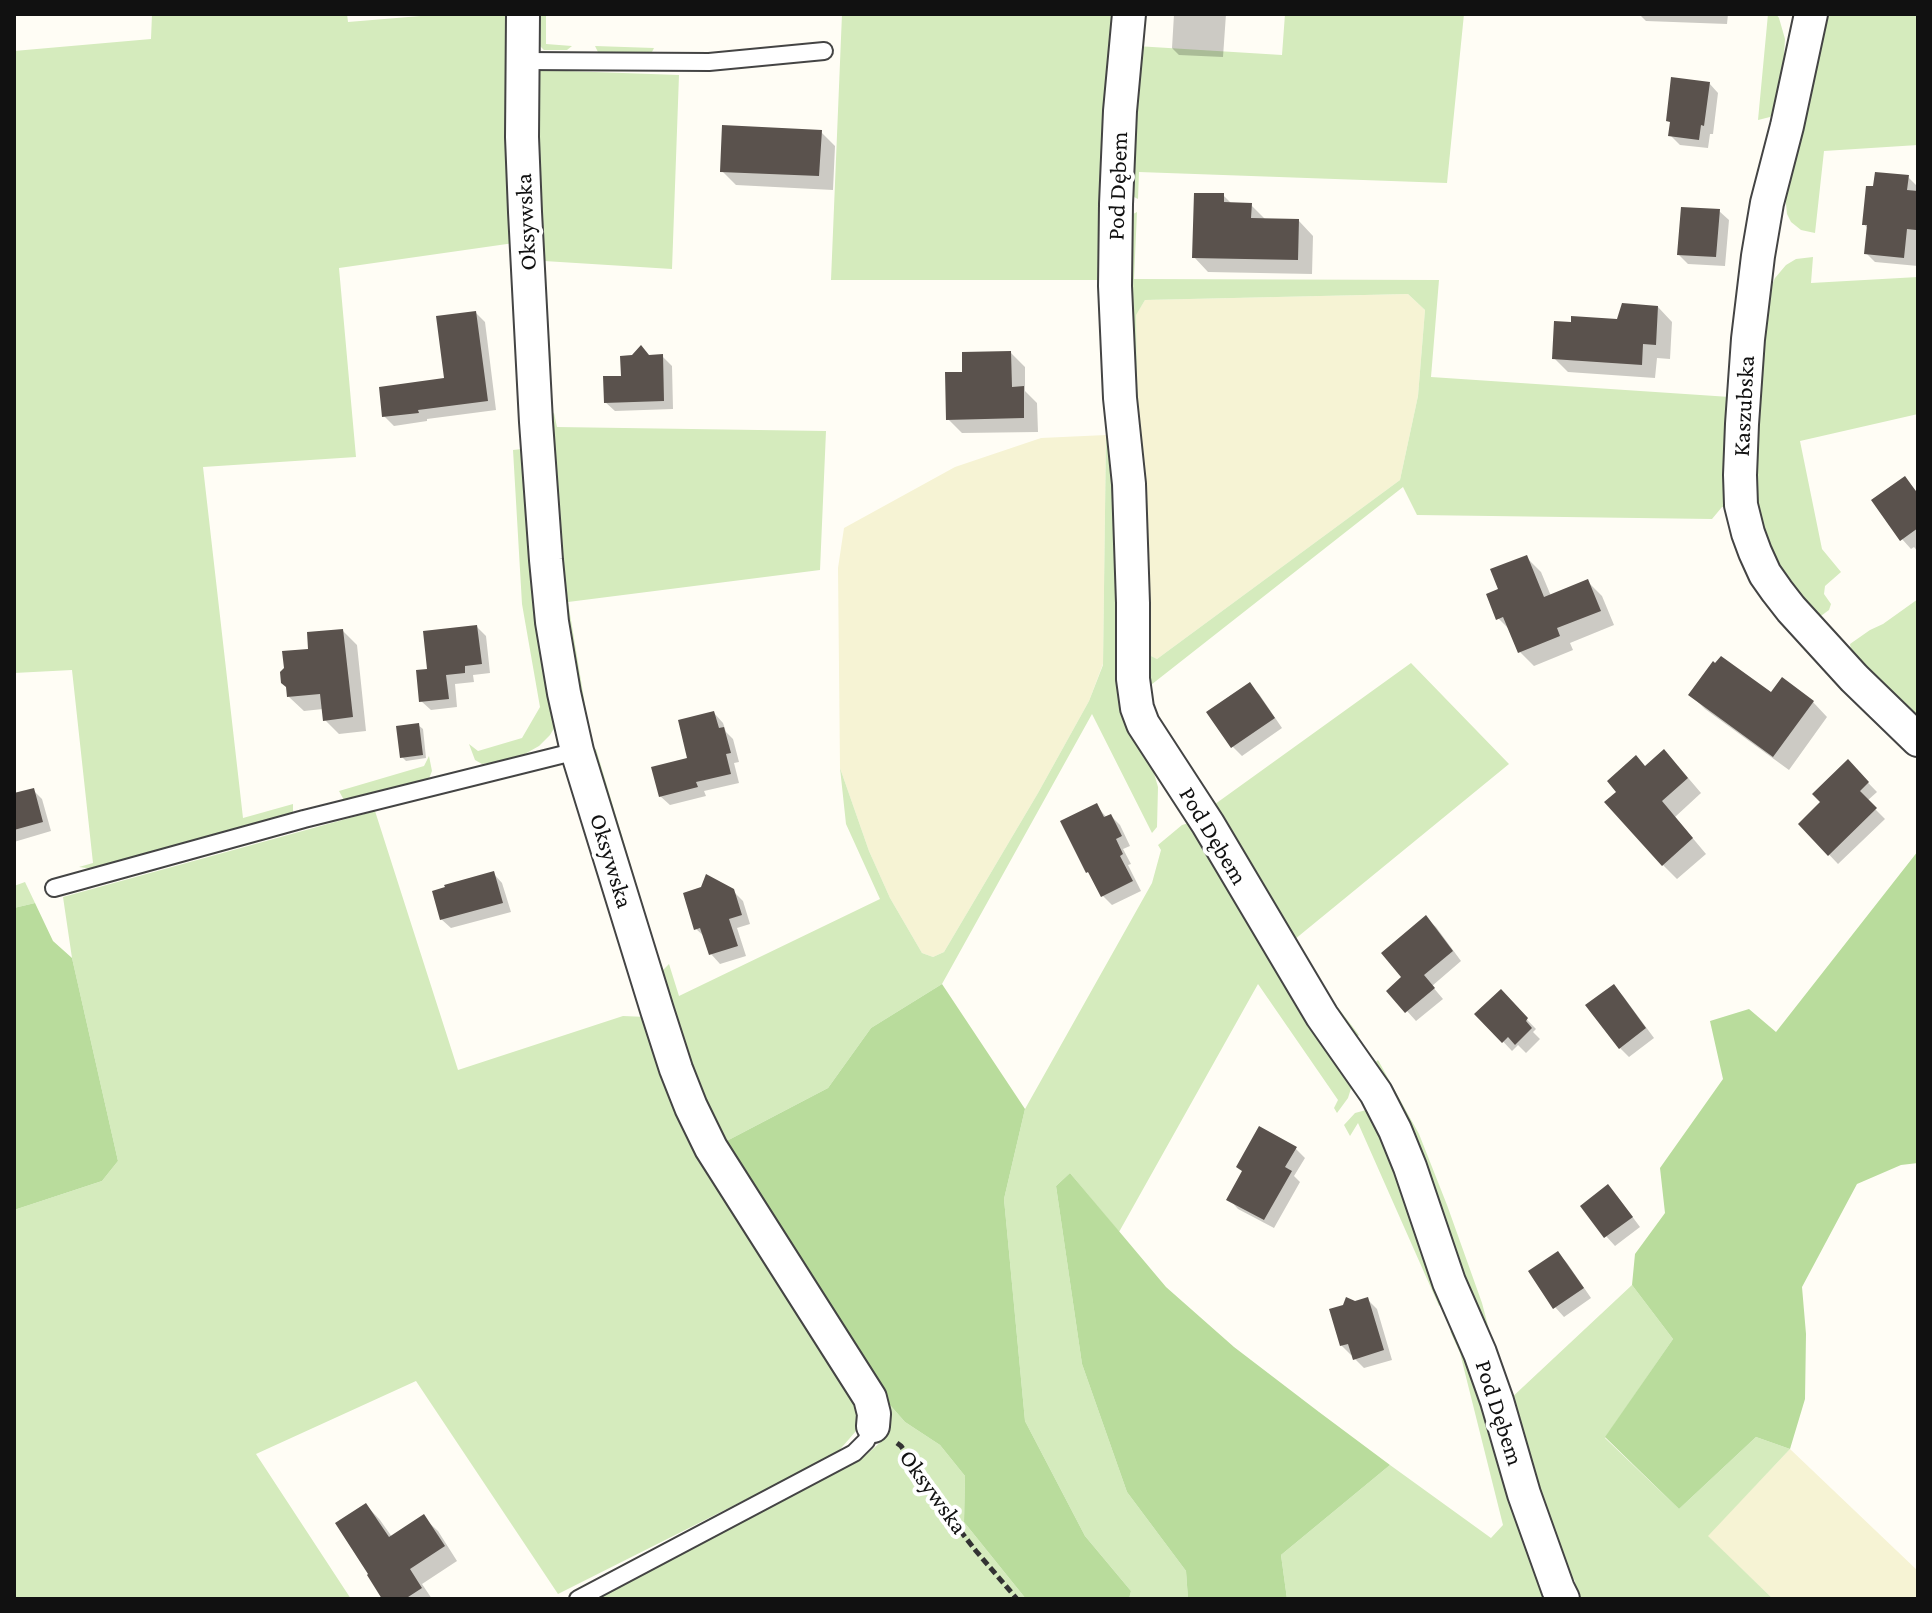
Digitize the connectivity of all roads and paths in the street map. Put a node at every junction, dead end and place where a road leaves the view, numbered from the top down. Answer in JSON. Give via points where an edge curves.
{"nodes":[{"id":1,"x":523,"y":14,"type":"edge"},
{"id":2,"x":1129,"y":14,"type":"edge"},
{"id":3,"x":1811,"y":14,"type":"edge"},
{"id":4,"x":824,"y":51,"type":"dead end"},
{"id":5,"x":522,"y":61,"type":"junction"},
{"id":6,"x":1918,"y":740,"type":"edge"},
{"id":7,"x":577,"y":751,"type":"junction"},
{"id":8,"x":54,"y":888,"type":"dead end"},
{"id":9,"x":873,"y":1426,"type":"junction"},
{"id":10,"x":578,"y":1599,"type":"edge"},
{"id":11,"x":1017,"y":1599,"type":"edge"},
{"id":12,"x":1563,"y":1599,"type":"edge"}],
"edges":[{"from":1,"to":5,"type":"street","name":"Oksywska"},
{"from":2,"to":12,"type":"street","name":"Pod Dębem","via":[[1118,142],[1115,286],[1137,708],[1395,1130],[1480,1353]]},
{"from":3,"to":6,"type":"street","name":"Kaszubska","via":[[1758,256],[1742,424],[1741,505],[1755,552],[1777,591]]},
{"from":4,"to":5,"type":"lane","via":[[709,62]]},
{"from":5,"to":7,"type":"street","name":"Oksywska","via":[[525,212],[546,560]]},
{"from":7,"to":8,"type":"lane"},
{"from":7,"to":9,"type":"street","name":"Oksywska","via":[[691,1107],[711,1148],[860,1380],[870,1398]]},
{"from":9,"to":10,"type":"lane","via":[[854,1453]]},
{"from":9,"to":11,"type":"path","name":"Oksywska","via":[[901,1446],[945,1511]]}]}
